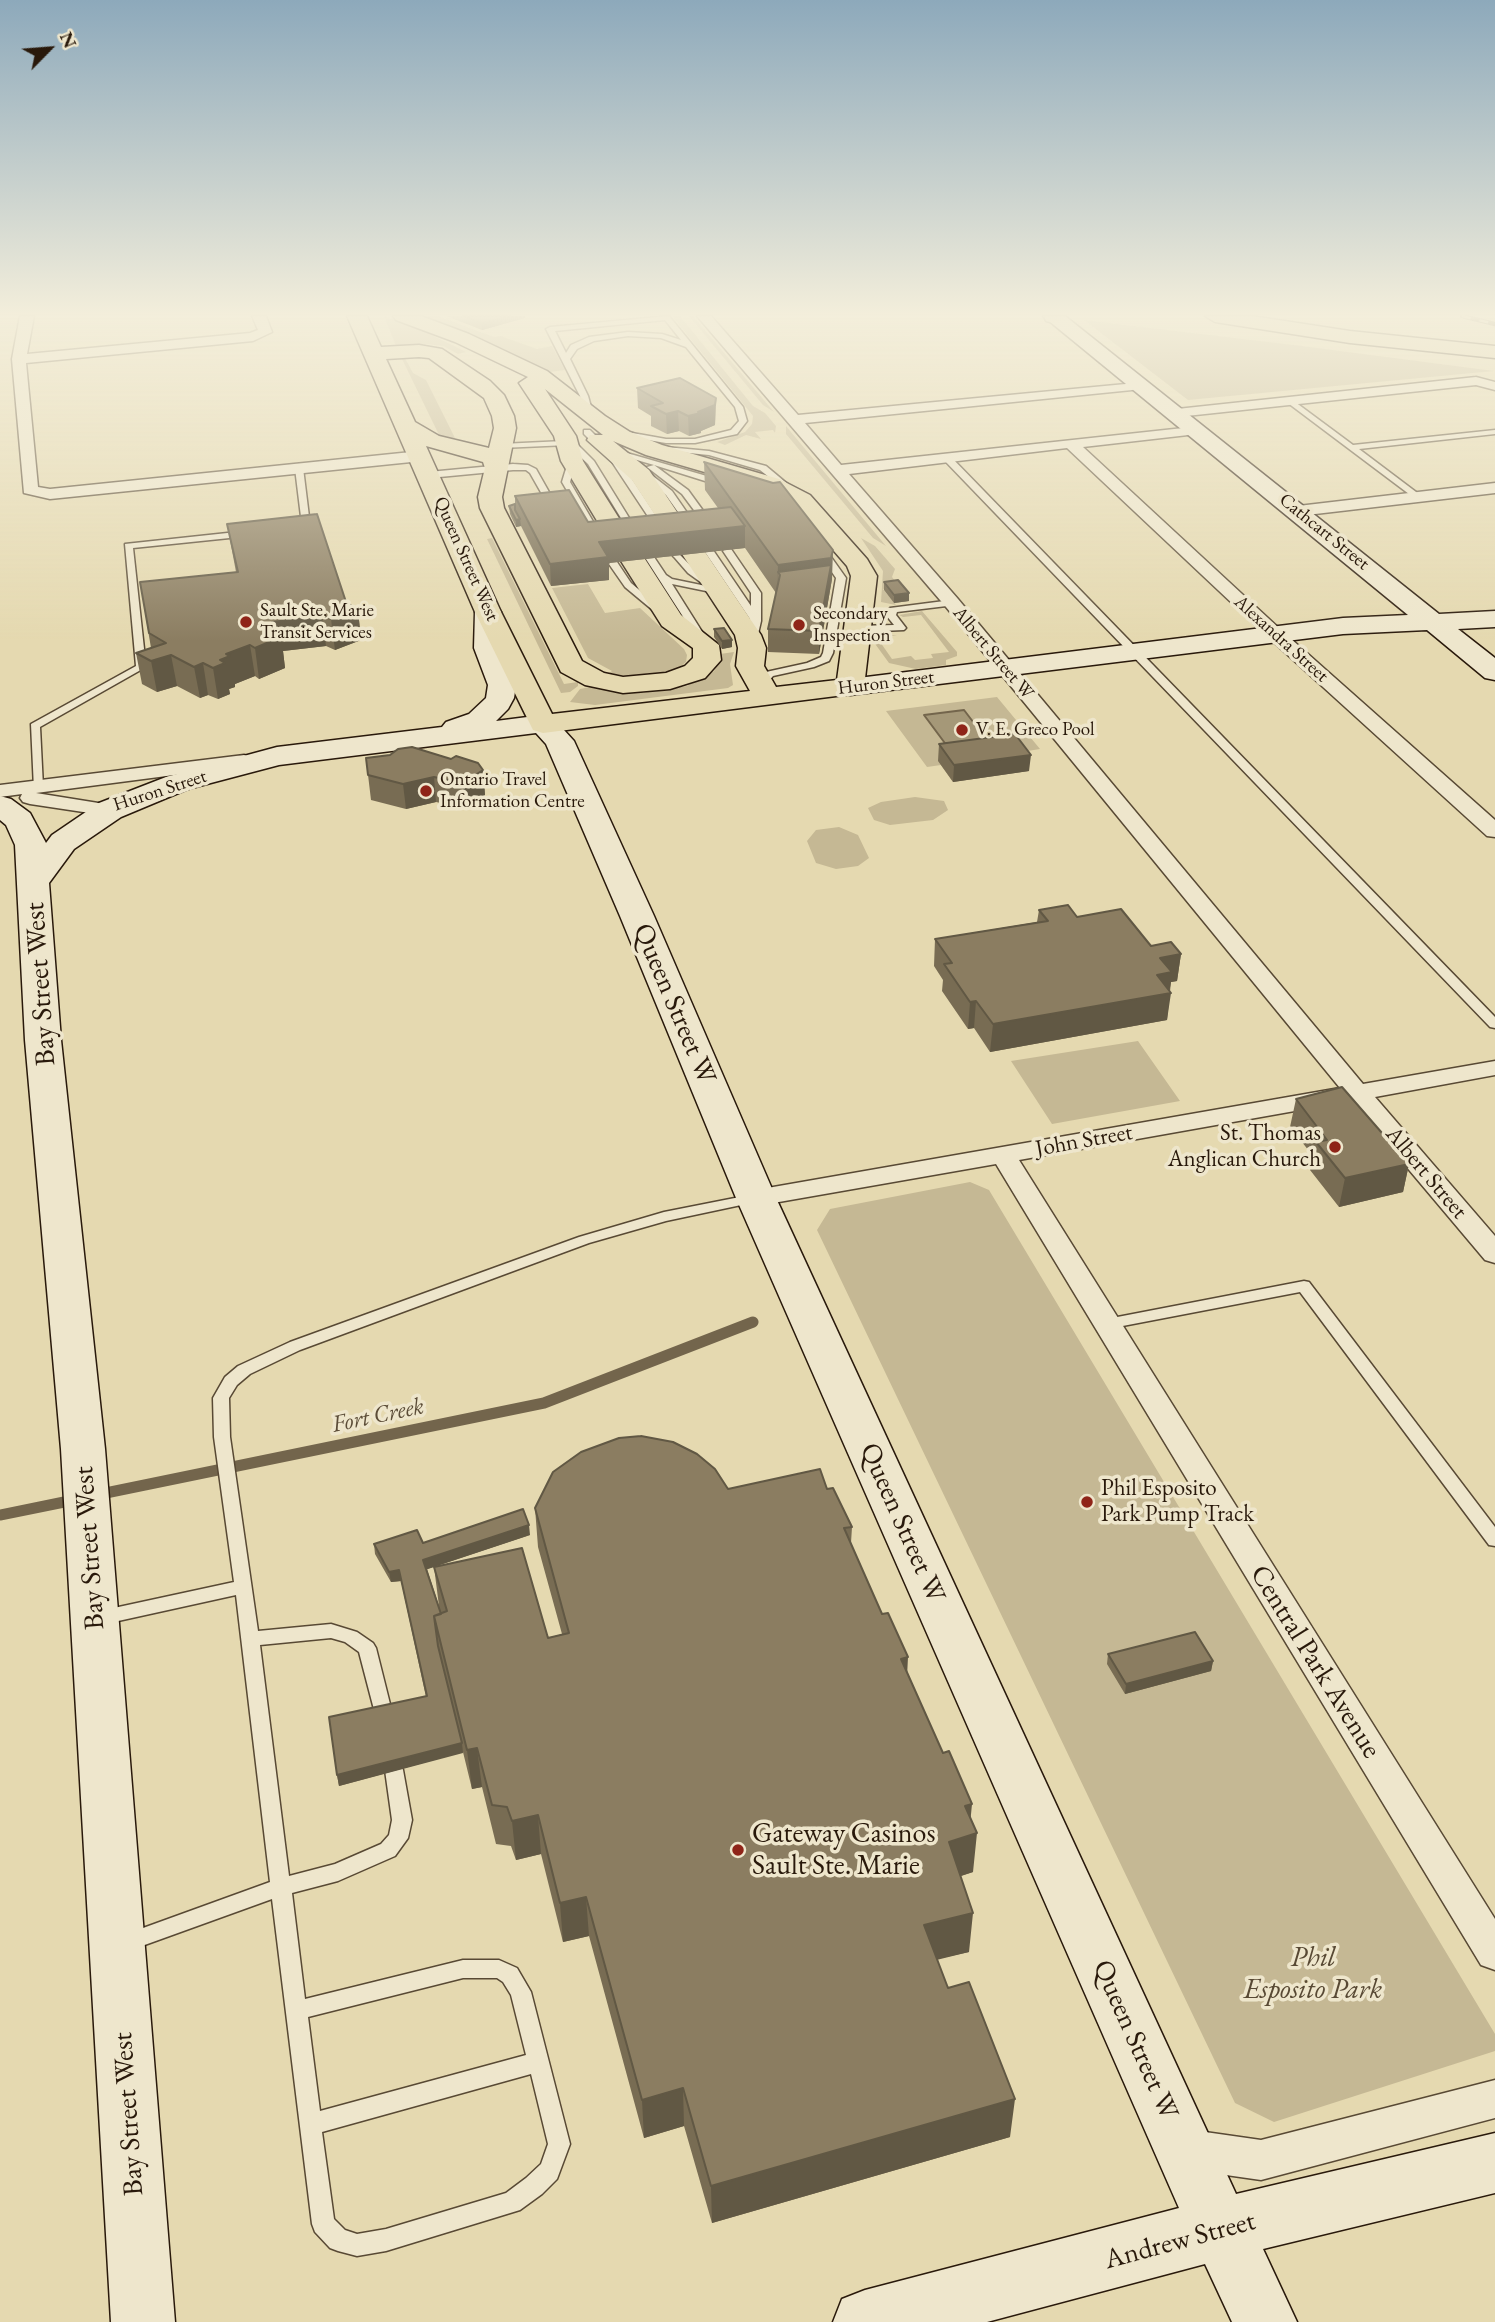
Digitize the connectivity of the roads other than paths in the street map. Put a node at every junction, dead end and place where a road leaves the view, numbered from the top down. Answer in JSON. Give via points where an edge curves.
{"nodes":[{"id":1,"x":24,"y":424,"type":"edge"},
{"id":2,"x":505,"y":424,"type":"edge"},
{"id":3,"x":569,"y":424,"type":"edge"},
{"id":4,"x":573,"y":424,"type":"edge"},
{"id":5,"x":580,"y":424,"type":"edge"},
{"id":6,"x":741,"y":424,"type":"edge"},
{"id":7,"x":798,"y":424,"type":"edge"},
{"id":8,"x":1191,"y":424,"type":"edge"},
{"id":9,"x":1323,"y":424,"type":"edge"},
{"id":10,"x":407,"y":426,"type":"joint"},
{"id":11,"x":1197,"y":429,"type":"junction"},
{"id":12,"x":1495,"y":432,"type":"edge"},
{"id":13,"x":579,"y":435,"type":"junction"},
{"id":14,"x":1070,"y":444,"type":"junction"},
{"id":15,"x":1353,"y":447,"type":"junction"},
{"id":16,"x":626,"y":453,"type":"junction"},
{"id":17,"x":499,"y":457,"type":"junction"},
{"id":18,"x":947,"y":458,"type":"junction"},
{"id":19,"x":425,"y":466,"type":"junction"},
{"id":20,"x":299,"y":468,"type":"junction"},
{"id":21,"x":839,"y":470,"type":"junction"},
{"id":22,"x":728,"y":485,"type":"edge"},
{"id":23,"x":1495,"y":488,"type":"edge"},
{"id":24,"x":789,"y":489,"type":"junction"},
{"id":25,"x":1417,"y":496,"type":"junction"},
{"id":26,"x":554,"y":509,"type":"edge"},
{"id":27,"x":1298,"y":511,"type":"junction"},
{"id":28,"x":306,"y":527,"type":"junction"},
{"id":29,"x":293,"y":528,"type":"edge"},
{"id":30,"x":713,"y":529,"type":"edge"},
{"id":31,"x":255,"y":533,"type":"edge"},
{"id":32,"x":816,"y":542,"type":"edge"},
{"id":33,"x":308,"y":544,"type":"edge"},
{"id":34,"x":686,"y":546,"type":"junction"},
{"id":35,"x":626,"y":550,"type":"junction"},
{"id":36,"x":727,"y":551,"type":"edge"},
{"id":37,"x":661,"y":576,"type":"junction"},
{"id":38,"x":685,"y":585,"type":"junction"},
{"id":39,"x":719,"y":593,"type":"junction"},
{"id":40,"x":952,"y":603,"type":"junction"},
{"id":41,"x":674,"y":610,"type":"junction"},
{"id":42,"x":488,"y":612,"type":"junction"},
{"id":43,"x":1495,"y":619,"type":"edge"},
{"id":44,"x":1431,"y":620,"type":"junction"},
{"id":45,"x":1275,"y":634,"type":"junction"},
{"id":46,"x":754,"y":636,"type":"junction"},
{"id":47,"x":856,"y":637,"type":"junction"},
{"id":48,"x":830,"y":644,"type":"junction"},
{"id":49,"x":1136,"y":652,"type":"junction"},
{"id":50,"x":1006,"y":668,"type":"junction"},
{"id":51,"x":1495,"y":672,"type":"edge"},
{"id":52,"x":850,"y":687,"type":"junction"},
{"id":53,"x":764,"y":691,"type":"junction"},
{"id":54,"x":543,"y":724,"type":"junction"},
{"id":55,"x":380,"y":744,"type":"junction"},
{"id":56,"x":277,"y":756,"type":"junction"},
{"id":57,"x":38,"y":787,"type":"junction"},
{"id":58,"x":0,"y":791,"type":"edge"},
{"id":59,"x":0,"y":797,"type":"edge"},
{"id":60,"x":0,"y":805,"type":"edge"},
{"id":61,"x":110,"y":810,"type":"junction"},
{"id":62,"x":1495,"y":831,"type":"edge"},
{"id":63,"x":34,"y":882,"type":"junction"},
{"id":64,"x":1495,"y":1024,"type":"edge"},
{"id":65,"x":1495,"y":1068,"type":"edge"},
{"id":66,"x":1357,"y":1092,"type":"junction"},
{"id":67,"x":1004,"y":1156,"type":"junction"},
{"id":68,"x":756,"y":1198,"type":"junction"},
{"id":69,"x":1485,"y":1230,"type":"edge"},
{"id":70,"x":1495,"y":1254,"type":"edge"},
{"id":71,"x":1107,"y":1324,"type":"junction"},
{"id":72,"x":1495,"y":1540,"type":"edge"},
{"id":73,"x":243,"y":1587,"type":"junction"},
{"id":74,"x":95,"y":1619,"type":"junction"},
{"id":75,"x":250,"y":1639,"type":"junction"},
{"id":76,"x":384,"y":1716,"type":"edge"},
{"id":77,"x":394,"y":1770,"type":"edge"},
{"id":78,"x":282,"y":1887,"type":"junction"},
{"id":79,"x":117,"y":1946,"type":"junction"},
{"id":80,"x":1495,"y":1952,"type":"edge"},
{"id":81,"x":298,"y":2010,"type":"junction"},
{"id":82,"x":539,"y":2062,"type":"junction"},
{"id":83,"x":1495,"y":2099,"type":"edge"},
{"id":84,"x":312,"y":2124,"type":"junction"},
{"id":85,"x":1184,"y":2150,"type":"junction"},
{"id":86,"x":1495,"y":2163,"type":"edge"},
{"id":87,"x":1220,"y":2229,"type":"junction"},
{"id":88,"x":143,"y":2322,"type":"edge"},
{"id":89,"x":865,"y":2322,"type":"edge"},
{"id":90,"x":1265,"y":2322,"type":"edge"}],
"edges":[{"from":1,"to":20,"type":"street","via":[[30,490],[50,494]]},
{"from":2,"to":17,"type":"highway"},
{"from":3,"to":13,"type":"highway"},
{"from":4,"to":13,"type":"highway"},
{"from":5,"to":13,"type":"lane"},
{"from":6,"to":13,"type":"lane","via":[[716,438],[676,441],[628,434]]},
{"from":7,"to":21,"type":"street","name":"Albert Street W"},
{"from":8,"to":11,"type":"main road","name":"Cathcart Street"},
{"from":9,"to":15,"type":"lane"},
{"from":10,"to":17,"type":"highway","via":[[431,441]]},
{"from":10,"to":19,"type":"highway","name":"Queen Street West"},
{"from":11,"to":14,"type":"street"},
{"from":11,"to":27,"type":"main road","name":"Cathcart Street"},
{"from":12,"to":15,"type":"lane"},
{"from":13,"to":16,"type":"highway"},
{"from":13,"to":17,"type":"lane"},
{"from":13,"to":34,"type":"lane","via":[[615,460]]},
{"from":13,"to":35,"type":"highway"},
{"from":14,"to":18,"type":"street"},
{"from":14,"to":45,"type":"street","name":"Alexandra Street"},
{"from":15,"to":25,"type":"lane"},
{"from":16,"to":22,"type":"lane"},
{"from":16,"to":24,"type":"highway"},
{"from":16,"to":24,"type":"lane","via":[[666,449],[733,466]]},
{"from":16,"to":30,"type":"lane","via":[[685,492]]},
{"from":16,"to":34,"type":"highway"},
{"from":17,"to":19,"type":"lane"},
{"from":17,"to":26,"type":"lane","via":[[533,471]]},
{"from":17,"to":41,"type":"highway","via":[[490,497],[496,521],[570,666],[609,683],[654,684],[685,677],[703,667],[705,645]]},
{"from":18,"to":21,"type":"street"},
{"from":18,"to":49,"type":"lane"},
{"from":19,"to":20,"type":"street"},
{"from":19,"to":42,"type":"highway","name":"Queen Street West"},
{"from":20,"to":28,"type":"lane"},
{"from":21,"to":40,"type":"street","name":"Albert Street W"},
{"from":23,"to":25,"type":"street"},
{"from":24,"to":47,"type":"highway","via":[[814,510],[862,570],[865,583]]},
{"from":25,"to":27,"type":"street"},
{"from":27,"to":44,"type":"main road","name":"Cathcart Street"},
{"from":28,"to":29,"type":"lane"},
{"from":28,"to":33,"type":"lane"},
{"from":31,"to":57,"type":"lane","via":[[128,546],[141,667],[35,726]]},
{"from":32,"to":48,"type":"lane","via":[[841,578]]},
{"from":34,"to":38,"type":"lane","via":[[691,576]]},
{"from":34,"to":39,"type":"highway"},
{"from":34,"to":46,"type":"lane","via":[[751,611]]},
{"from":35,"to":37,"type":"lane"},
{"from":35,"to":41,"type":"highway"},
{"from":36,"to":46,"type":"lane","via":[[757,593]]},
{"from":37,"to":38,"type":"lane"},
{"from":37,"to":41,"type":"lane"},
{"from":38,"to":39,"type":"lane"},
{"from":38,"to":41,"type":"lane"},
{"from":39,"to":46,"type":"highway","via":[[748,635]]},
{"from":40,"to":47,"type":"lane","via":[[893,610],[891,615],[901,628]]},
{"from":40,"to":50,"type":"street","name":"Albert Street W"},
{"from":42,"to":54,"type":"highway","name":"Queen Street West"},
{"from":42,"to":55,"type":"main road","via":[[488,648],[502,685],[499,703],[468,725]]},
{"from":43,"to":44,"type":"main road","name":"Huron Street"},
{"from":44,"to":45,"type":"main road","name":"Huron Street"},
{"from":44,"to":51,"type":"main road","name":"Cathcart Street"},
{"from":45,"to":49,"type":"main road","name":"Huron Street"},
{"from":45,"to":62,"type":"street","name":"Alexandra Street"},
{"from":46,"to":53,"type":"highway","via":[[750,666]]},
{"from":47,"to":48,"type":"lane"},
{"from":47,"to":52,"type":"highway"},
{"from":48,"to":53,"type":"lane","via":[[825,659],[770,674]]},
{"from":49,"to":50,"type":"main road","name":"Huron Street"},
{"from":49,"to":64,"type":"lane"},
{"from":50,"to":52,"type":"main road","name":"Huron Street"},
{"from":50,"to":66,"type":"street","name":"Albert Street W"},
{"from":52,"to":53,"type":"highway","name":"Huron Street"},
{"from":53,"to":54,"type":"highway","name":"Huron Street"},
{"from":54,"to":55,"type":"main road","name":"Huron Street"},
{"from":54,"to":68,"type":"main road","name":"Queen Street W","via":[[559,741]]},
{"from":55,"to":56,"type":"main road","name":"Huron Street"},
{"from":56,"to":57,"type":"street","name":"Huron Street"},
{"from":56,"to":61,"type":"main road","name":"Huron Street","via":[[177,783]]},
{"from":57,"to":58,"type":"street","name":"Huron Street"},
{"from":59,"to":61,"type":"street","name":"Huron Street","via":[[49,799]]},
{"from":60,"to":63,"type":"main road","via":[[19,820],[31,845]]},
{"from":61,"to":63,"type":"main road","name":"Bay Street West","via":[[63,842]]},
{"from":63,"to":74,"type":"main road","name":"Bay Street West","via":[[43,1040]]},
{"from":65,"to":66,"type":"street","name":"John Street"},
{"from":66,"to":67,"type":"street","name":"John Street"},
{"from":66,"to":69,"type":"street","name":"Albert Street"},
{"from":67,"to":68,"type":"street","name":"John Street"},
{"from":67,"to":71,"type":"street","name":"Central Park Avenue"},
{"from":68,"to":73,"type":"lane","via":[[584,1240],[295,1346],[244,1370],[221,1398],[222,1437]]},
{"from":68,"to":85,"type":"main road","name":"Queen Street W"},
{"from":69,"to":70,"type":"street","name":"Albert Street"},
{"from":71,"to":72,"type":"lane","via":[[1304,1286]]},
{"from":71,"to":80,"type":"street","name":"Central Park Avenue"},
{"from":73,"to":74,"type":"lane"},
{"from":73,"to":75,"type":"lane"},
{"from":74,"to":79,"type":"main road","name":"Bay Street West"},
{"from":75,"to":76,"type":"lane","via":[[331,1631],[351,1637],[368,1648]]},
{"from":75,"to":78,"type":"lane"},
{"from":77,"to":78,"type":"lane","via":[[402,1820],[398,1838],[388,1850],[338,1872]]},
{"from":78,"to":79,"type":"lane"},
{"from":78,"to":81,"type":"lane"},
{"from":79,"to":88,"type":"main road","name":"Bay Street West"},
{"from":81,"to":82,"type":"lane","via":[[463,1969],[499,1969],[510,1975],[521,1992]]},
{"from":81,"to":84,"type":"lane"},
{"from":82,"to":84,"type":"lane"},
{"from":82,"to":84,"type":"lane","via":[[559,2144],[549,2171],[512,2202],[386,2240],[357,2245],[338,2240],[323,2224]]},
{"from":83,"to":85,"type":"street","via":[[1261,2160]]},
{"from":85,"to":87,"type":"main road","name":"Queen Street W"},
{"from":86,"to":87,"type":"main road","name":"Andrew Street"},
{"from":87,"to":89,"type":"main road","name":"Andrew Street"},
{"from":87,"to":90,"type":"main road","name":"Queen Street W"}]}
